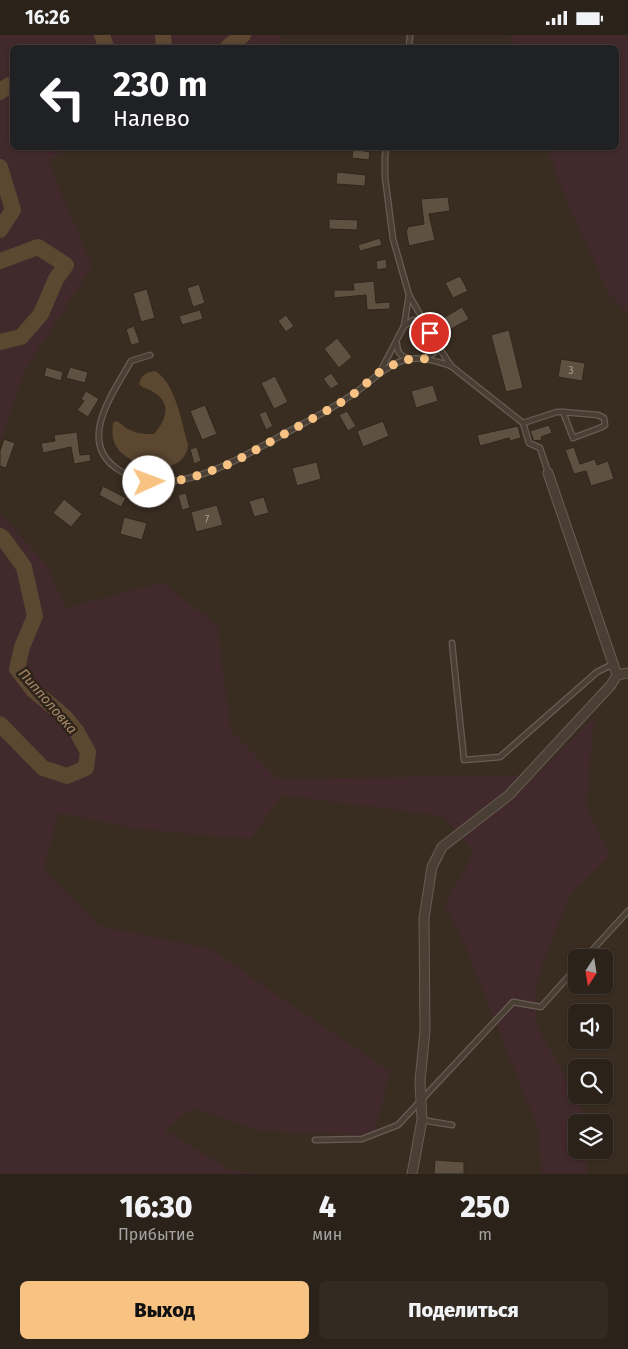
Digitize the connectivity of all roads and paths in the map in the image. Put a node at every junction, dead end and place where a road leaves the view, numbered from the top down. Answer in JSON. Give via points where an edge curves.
{"nodes":[{"id":1,"x":387,"y":150,"type":"edge"},
{"id":2,"x":409,"y":295,"type":"junction"},
{"id":3,"x":424,"y":322,"type":"junction"},
{"id":4,"x":404,"y":326,"type":"junction"},
{"id":5,"x":397,"y":342,"type":"junction"},
{"id":6,"x":436,"y":343,"type":"junction"},
{"id":7,"x":150,"y":355,"type":"dead end"},
{"id":8,"x":409,"y":359,"type":"junction"},
{"id":9,"x":424,"y":359,"type":"junction"},
{"id":10,"x":451,"y":365,"type":"junction"},
{"id":11,"x":381,"y":371,"type":"junction"},
{"id":12,"x":563,"y":412,"type":"junction"},
{"id":13,"x":523,"y":423,"type":"junction"},
{"id":14,"x":548,"y":473,"type":"joint"},
{"id":15,"x":452,"y":643,"type":"dead end"},
{"id":16,"x":613,"y":664,"type":"junction"},
{"id":17,"x":628,"y":673,"type":"edge"},
{"id":18,"x":617,"y":675,"type":"junction"},
{"id":19,"x":628,"y":911,"type":"edge"},
{"id":20,"x":593,"y":949,"type":"edge"},
{"id":21,"x":568,"y":977,"type":"edge"},
{"id":22,"x":421,"y":1100,"type":"junction"},
{"id":23,"x":422,"y":1120,"type":"junction"},
{"id":24,"x":452,"y":1125,"type":"dead end"},
{"id":25,"x":315,"y":1140,"type":"dead end"},
{"id":26,"x":412,"y":1174,"type":"edge"}],
"edges":[{"from":1,"to":2,"type":"lane","via":[[385,177],[394,239]]},
{"from":2,"to":3,"type":"lane"},
{"from":2,"to":4,"type":"lane"},
{"from":3,"to":4,"type":"lane","via":[[413,320]]},
{"from":3,"to":6,"type":"lane"},
{"from":4,"to":5,"type":"lane"},
{"from":5,"to":8,"type":"lane","via":[[400,355]]},
{"from":5,"to":11,"type":"lane"},
{"from":6,"to":9,"type":"lane","via":[[435,352]]},
{"from":6,"to":10,"type":"lane"},
{"from":7,"to":11,"type":"lane","via":[[131,361],[98,427],[100,446],[108,462],[123,473],[149,482],[176,481],[232,463],[337,405]]},
{"from":8,"to":9,"type":"lane"},
{"from":8,"to":11,"type":"lane"},
{"from":9,"to":10,"type":"lane"},
{"from":10,"to":13,"type":"lane"},
{"from":12,"to":12,"type":"lane","via":[[573,438],[605,425],[604,418],[598,415]]},
{"from":12,"to":13,"type":"lane"},
{"from":13,"to":14,"type":"lane","via":[[529,443],[540,448]]},
{"from":14,"to":16,"type":"street"},
{"from":15,"to":16,"type":"lane","via":[[464,760],[500,757],[597,672]]},
{"from":16,"to":18,"type":"street"},
{"from":17,"to":18,"type":"street"},
{"from":18,"to":22,"type":"street","via":[[509,795],[442,847],[432,867],[424,918],[425,1031]]},
{"from":19,"to":20,"type":"lane"},
{"from":21,"to":22,"type":"lane","via":[[541,1007],[513,1002]]},
{"from":22,"to":23,"type":"street"},
{"from":22,"to":25,"type":"lane","via":[[398,1125],[362,1139]]},
{"from":23,"to":24,"type":"lane"},
{"from":23,"to":26,"type":"street"}]}
